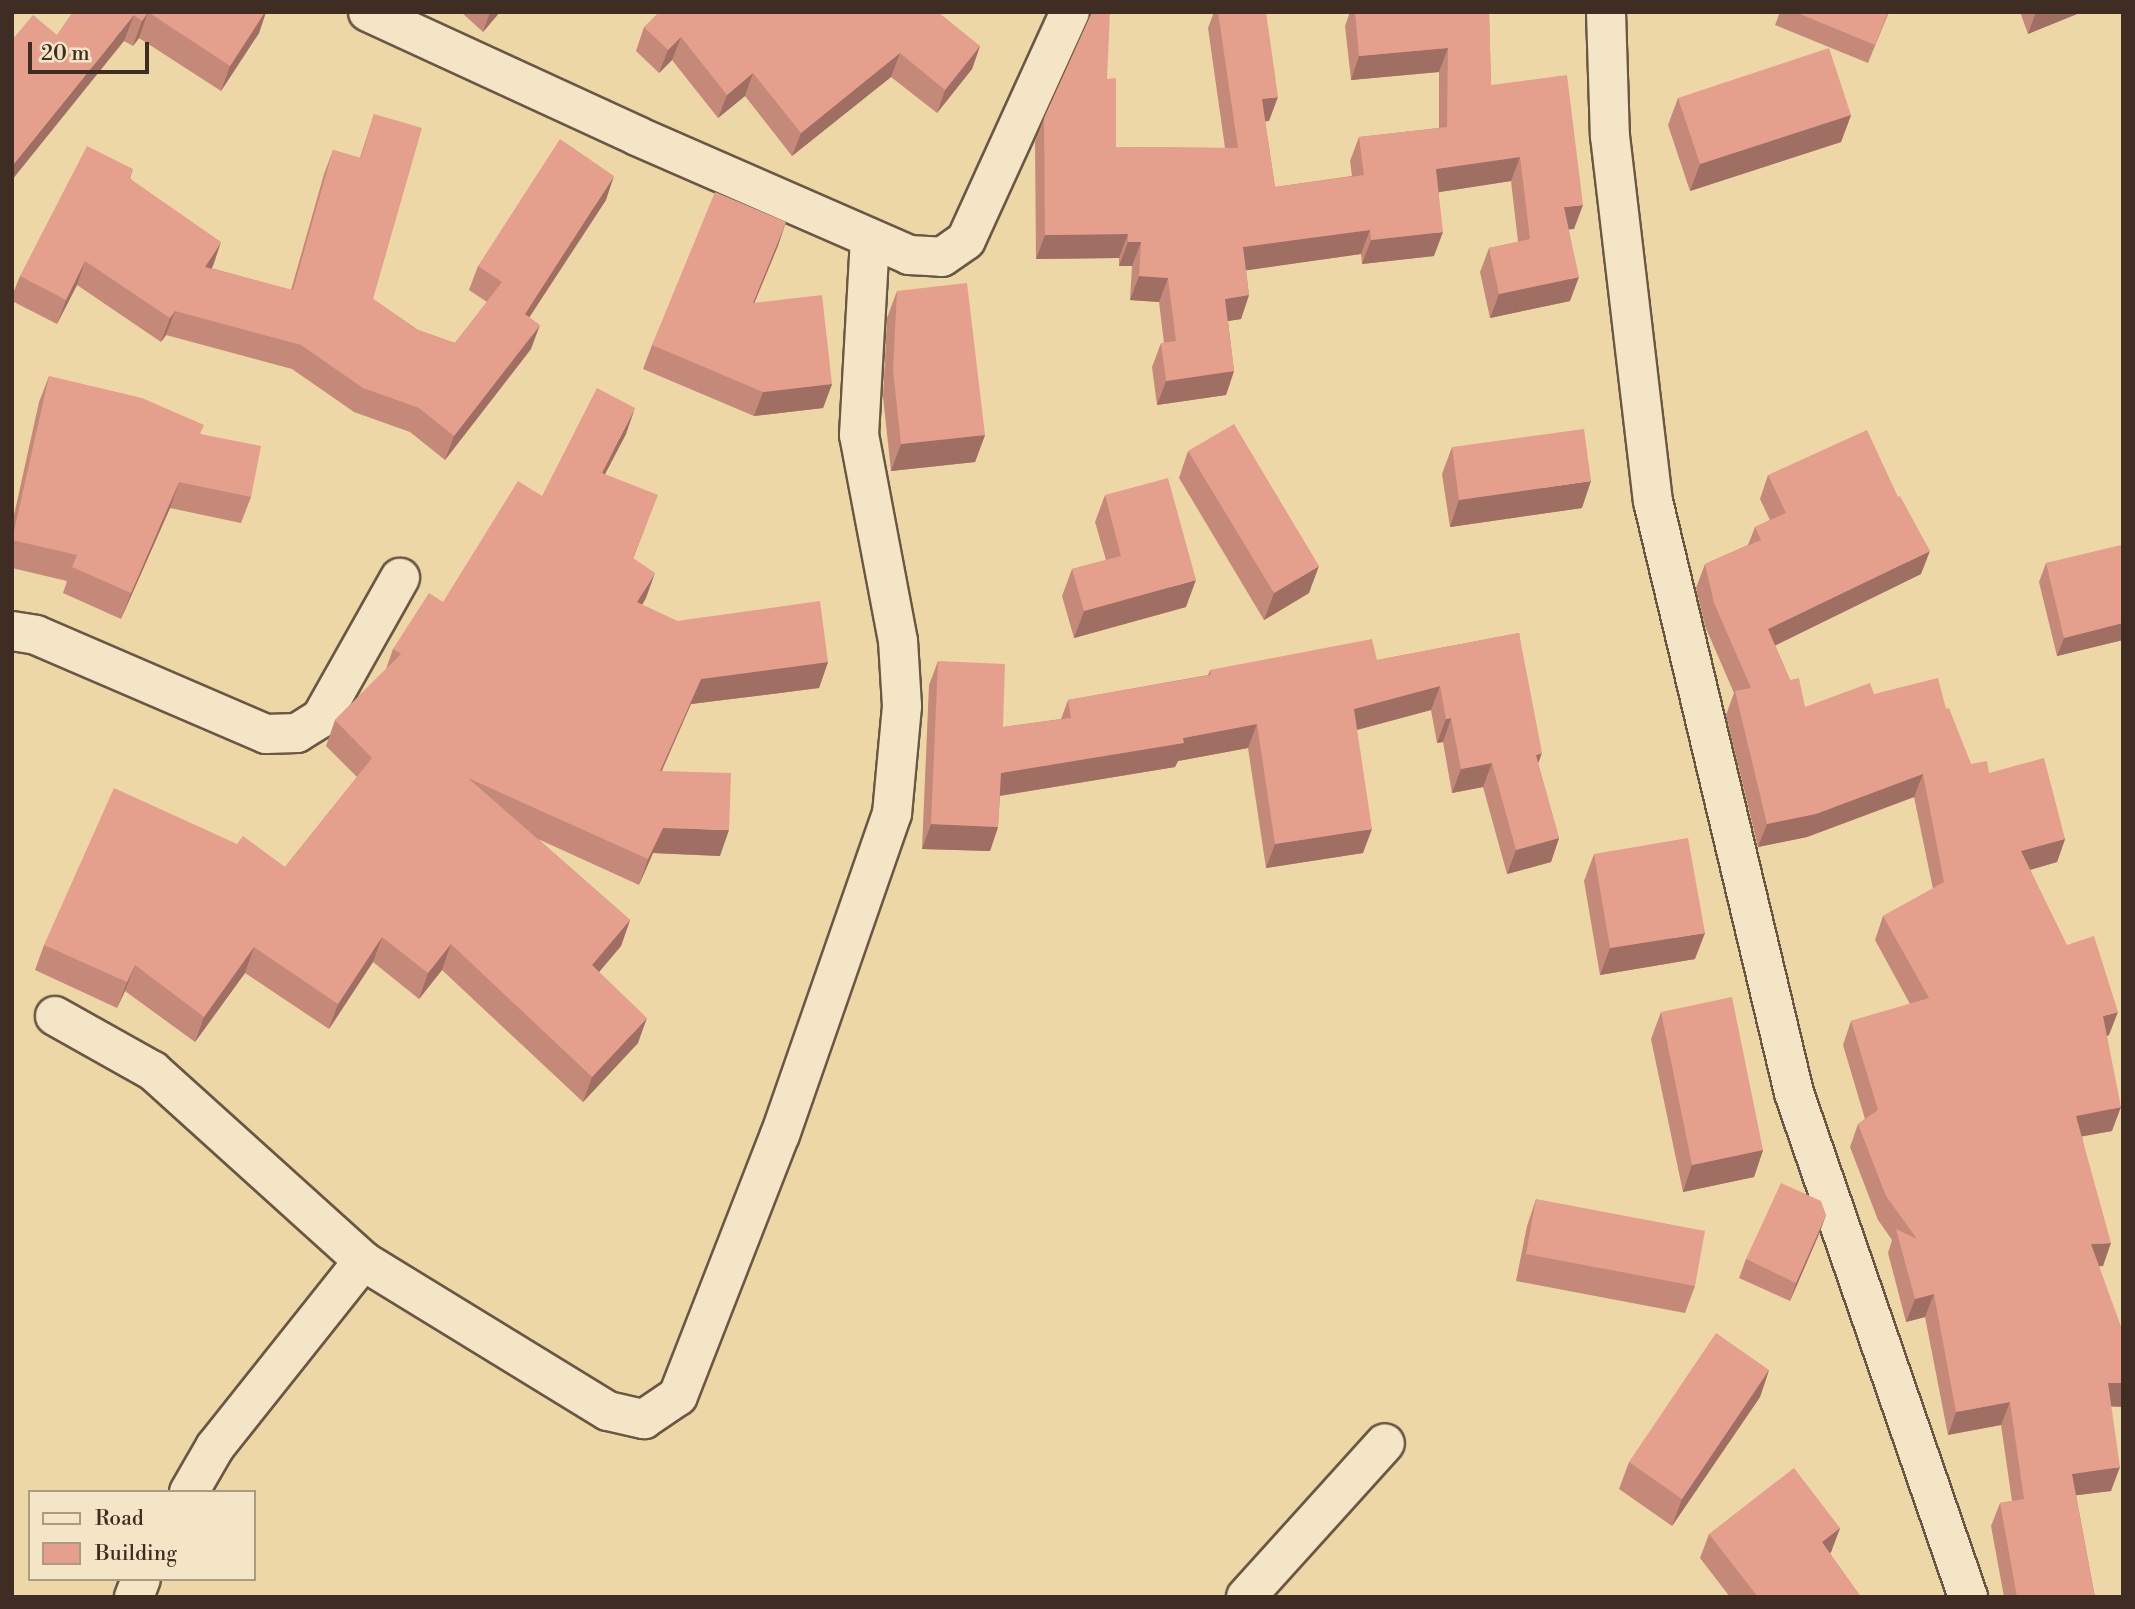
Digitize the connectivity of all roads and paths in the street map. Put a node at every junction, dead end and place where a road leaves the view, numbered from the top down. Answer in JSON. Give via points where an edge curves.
{"nodes":[{"id":1,"x":368,"y":12,"type":"edge"},
{"id":2,"x":1070,"y":12,"type":"edge"},
{"id":3,"x":1606,"y":12,"type":"edge"},
{"id":4,"x":870,"y":238,"type":"junction"},
{"id":5,"x":400,"y":578,"type":"dead end"},
{"id":6,"x":12,"y":631,"type":"edge"},
{"id":7,"x":55,"y":1016,"type":"dead end"},
{"id":8,"x":363,"y":1261,"type":"junction"},
{"id":9,"x":1385,"y":1443,"type":"dead end"},
{"id":10,"x":190,"y":1490,"type":"edge"},
{"id":11,"x":1246,"y":1597,"type":"edge"},
{"id":12,"x":1968,"y":1597,"type":"edge"}],
"edges":[{"from":1,"to":4,"type":"street"},
{"from":2,"to":4,"type":"street","via":[[966,240],[942,257],[909,255]]},
{"from":3,"to":12,"type":"street","via":[[1611,136],[1653,501],[1794,1093]]},
{"from":4,"to":8,"type":"street","via":[[859,435],[898,641],[902,706],[892,814],[780,1135],[678,1396],[644,1419],[608,1411]]},
{"from":5,"to":6,"type":"street","via":[[321,718],[297,733],[267,734],[36,635]]},
{"from":7,"to":8,"type":"street","via":[[152,1071]]},
{"from":8,"to":10,"type":"street","via":[[215,1447]]},
{"from":9,"to":11,"type":"street"}]}
